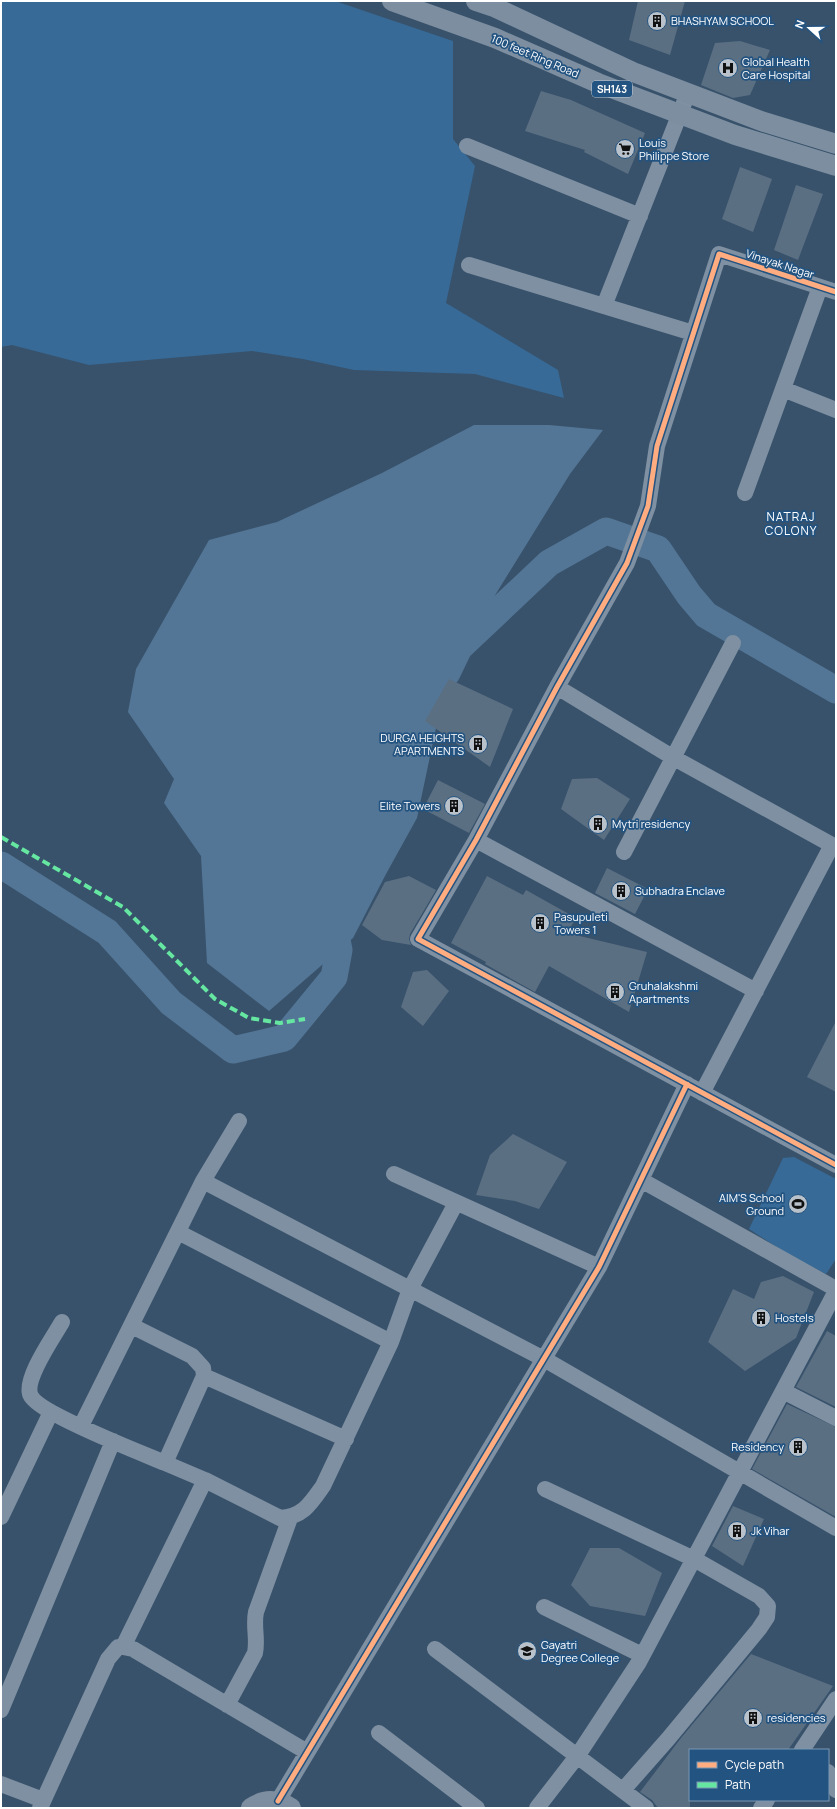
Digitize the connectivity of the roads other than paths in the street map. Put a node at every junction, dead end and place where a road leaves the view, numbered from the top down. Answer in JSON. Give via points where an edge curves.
{"nodes":[{"id":1,"x":392,"y":1,"type":"edge"},
{"id":2,"x":492,"y":3,"type":"edge"},
{"id":3,"x":688,"y":93,"type":"junction"},
{"id":4,"x":680,"y":115,"type":"junction"},
{"id":5,"x":836,"y":144,"type":"edge"},
{"id":6,"x":467,"y":146,"type":"dead end"},
{"id":7,"x":836,"y":166,"type":"edge"},
{"id":8,"x":640,"y":216,"type":"junction"},
{"id":9,"x":469,"y":265,"type":"dead end"},
{"id":10,"x":820,"y":287,"type":"junction"},
{"id":11,"x":836,"y":292,"type":"edge"},
{"id":12,"x":604,"y":306,"type":"junction"},
{"id":13,"x":693,"y":332,"type":"junction"},
{"id":14,"x":783,"y":389,"type":"junction"},
{"id":15,"x":836,"y":410,"type":"edge"},
{"id":16,"x":745,"y":493,"type":"dead end"},
{"id":17,"x":733,"y":643,"type":"dead end"},
{"id":18,"x":556,"y":687,"type":"junction"},
{"id":19,"x":674,"y":758,"type":"junction"},
{"id":20,"x":476,"y":840,"type":"junction"},
{"id":21,"x":624,"y":852,"type":"dead end"},
{"id":22,"x":756,"y":991,"type":"junction"},
{"id":23,"x":687,"y":1084,"type":"junction"},
{"id":24,"x":702,"y":1092,"type":"junction"},
{"id":25,"x":239,"y":1121,"type":"dead end"},
{"id":26,"x":836,"y":1165,"type":"edge"},
{"id":27,"x":394,"y":1174,"type":"dead end"},
{"id":28,"x":641,"y":1180,"type":"junction"},
{"id":29,"x":203,"y":1181,"type":"junction"},
{"id":30,"x":456,"y":1203,"type":"junction"},
{"id":31,"x":178,"y":1232,"type":"junction"},
{"id":32,"x":599,"y":1267,"type":"junction"},
{"id":33,"x":410,"y":1289,"type":"junction"},
{"id":34,"x":836,"y":1290,"type":"edge"},
{"id":35,"x":62,"y":1322,"type":"dead end"},
{"id":36,"x":132,"y":1326,"type":"junction"},
{"id":37,"x":391,"y":1342,"type":"junction"},
{"id":38,"x":544,"y":1359,"type":"junction"},
{"id":39,"x":204,"y":1376,"type":"junction"},
{"id":40,"x":783,"y":1391,"type":"junction"},
{"id":41,"x":51,"y":1412,"type":"junction"},
{"id":42,"x":836,"y":1418,"type":"edge"},
{"id":43,"x":81,"y":1426,"type":"junction"},
{"id":44,"x":346,"y":1438,"type":"junction"},
{"id":45,"x":113,"y":1441,"type":"junction"},
{"id":46,"x":165,"y":1463,"type":"junction"},
{"id":47,"x":740,"y":1472,"type":"junction"},
{"id":48,"x":205,"y":1480,"type":"junction"},
{"id":49,"x":544,"y":1489,"type":"dead end"},
{"id":50,"x":1,"y":1517,"type":"edge"},
{"id":51,"x":290,"y":1518,"type":"junction"},
{"id":52,"x":836,"y":1528,"type":"edge"},
{"id":53,"x":694,"y":1559,"type":"junction"},
{"id":54,"x":544,"y":1607,"type":"dead end"},
{"id":55,"x":123,"y":1647,"type":"junction"},
{"id":56,"x":435,"y":1649,"type":"dead end"},
{"id":57,"x":642,"y":1655,"type":"junction"},
{"id":58,"x":836,"y":1699,"type":"edge"},
{"id":59,"x":227,"y":1705,"type":"junction"},
{"id":60,"x":1,"y":1710,"type":"edge"},
{"id":61,"x":380,"y":1733,"type":"dead end"},
{"id":62,"x":814,"y":1743,"type":"edge"},
{"id":63,"x":804,"y":1749,"type":"edge"},
{"id":64,"x":307,"y":1752,"type":"junction"},
{"id":65,"x":578,"y":1755,"type":"junction"},
{"id":66,"x":829,"y":1774,"type":"edge"},
{"id":67,"x":1,"y":1784,"type":"edge"},
{"id":68,"x":623,"y":1790,"type":"junction"},
{"id":69,"x":836,"y":1790,"type":"edge"},
{"id":70,"x":41,"y":1804,"type":"edge"},
{"id":71,"x":285,"y":1804,"type":"edge"},
{"id":72,"x":251,"y":1808,"type":"edge"},
{"id":73,"x":477,"y":1808,"type":"edge"},
{"id":74,"x":537,"y":1808,"type":"edge"},
{"id":75,"x":646,"y":1808,"type":"edge"}],
"edges":[{"from":1,"to":4,"type":"main road","name":"100 feet Ring Road","number":"SH143","via":[[495,38]]},
{"from":2,"to":3,"type":"main road","number":"SH143","via":[[633,72]]},
{"from":3,"to":4,"type":"street"},
{"from":3,"to":5,"type":"main road","number":"SH143","via":[[761,121]]},
{"from":4,"to":7,"type":"main road","name":"100 feet Ring Road","number":"SH143","via":[[735,136]]},
{"from":4,"to":8,"type":"street"},
{"from":6,"to":8,"type":"street"},
{"from":8,"to":12,"type":"street"},
{"from":9,"to":12,"type":"street"},
{"from":10,"to":11,"type":"street","name":"Vinayak Nagar"},
{"from":10,"to":13,"type":"street","name":"Vinayak Nagar","via":[[719,254]]},
{"from":10,"to":14,"type":"street"},
{"from":12,"to":13,"type":"street"},
{"from":13,"to":18,"type":"street","via":[[657,446],[648,506],[627,563]]},
{"from":14,"to":15,"type":"street"},
{"from":14,"to":16,"type":"street"},
{"from":17,"to":19,"type":"street"},
{"from":18,"to":19,"type":"street"},
{"from":18,"to":20,"type":"street"},
{"from":19,"to":21,"type":"street"},
{"from":19,"to":22,"type":"street","via":[[832,845]]},
{"from":20,"to":22,"type":"street"},
{"from":20,"to":23,"type":"street","via":[[418,939]]},
{"from":22,"to":24,"type":"street"},
{"from":23,"to":24,"type":"street"},
{"from":23,"to":28,"type":"street"},
{"from":24,"to":26,"type":"street"},
{"from":25,"to":29,"type":"street"},
{"from":27,"to":30,"type":"street"},
{"from":28,"to":32,"type":"street"},
{"from":28,"to":34,"type":"street"},
{"from":29,"to":31,"type":"street"},
{"from":29,"to":33,"type":"street"},
{"from":30,"to":32,"type":"street"},
{"from":30,"to":33,"type":"street"},
{"from":31,"to":36,"type":"street"},
{"from":31,"to":37,"type":"street"},
{"from":32,"to":38,"type":"street"},
{"from":33,"to":37,"type":"street"},
{"from":33,"to":38,"type":"street"},
{"from":34,"to":40,"type":"street"},
{"from":35,"to":41,"type":"street","via":[[30,1383],[30,1394],[36,1403]]},
{"from":36,"to":39,"type":"street","via":[[192,1356],[203,1368]]},
{"from":36,"to":43,"type":"street"},
{"from":37,"to":44,"type":"street"},
{"from":38,"to":47,"type":"street"},
{"from":38,"to":64,"type":"street"},
{"from":39,"to":44,"type":"street"},
{"from":39,"to":46,"type":"street"},
{"from":40,"to":42,"type":"street"},
{"from":40,"to":47,"type":"street"},
{"from":41,"to":43,"type":"street"},
{"from":41,"to":50,"type":"street"},
{"from":43,"to":45,"type":"street"},
{"from":44,"to":51,"type":"street","via":[[323,1486],[298,1515]]},
{"from":45,"to":46,"type":"street"},
{"from":45,"to":60,"type":"street"},
{"from":46,"to":48,"type":"street"},
{"from":47,"to":52,"type":"street"},
{"from":47,"to":53,"type":"street"},
{"from":48,"to":51,"type":"street","via":[[280,1518]]},
{"from":48,"to":55,"type":"street"},
{"from":49,"to":53,"type":"street"},
{"from":51,"to":59,"type":"street","via":[[256,1612],[255,1652]]},
{"from":53,"to":57,"type":"street"},
{"from":53,"to":68,"type":"street","via":[[759,1596],[768,1606],[767,1617],[674,1733]]},
{"from":54,"to":57,"type":"street"},
{"from":55,"to":59,"type":"street","via":[[133,1649]]},
{"from":55,"to":70,"type":"street","via":[[118,1647],[108,1659]]},
{"from":56,"to":65,"type":"street"},
{"from":57,"to":65,"type":"street"},
{"from":58,"to":62,"type":"street"},
{"from":59,"to":64,"type":"street"},
{"from":61,"to":73,"type":"street"},
{"from":62,"to":63,"type":"street"},
{"from":64,"to":71,"type":"street"},
{"from":65,"to":68,"type":"street"},
{"from":65,"to":74,"type":"street"},
{"from":66,"to":69,"type":"street"},
{"from":67,"to":70,"type":"street"},
{"from":68,"to":75,"type":"street"},
{"from":71,"to":72,"type":"main road","via":[[260,1802]]}]}
